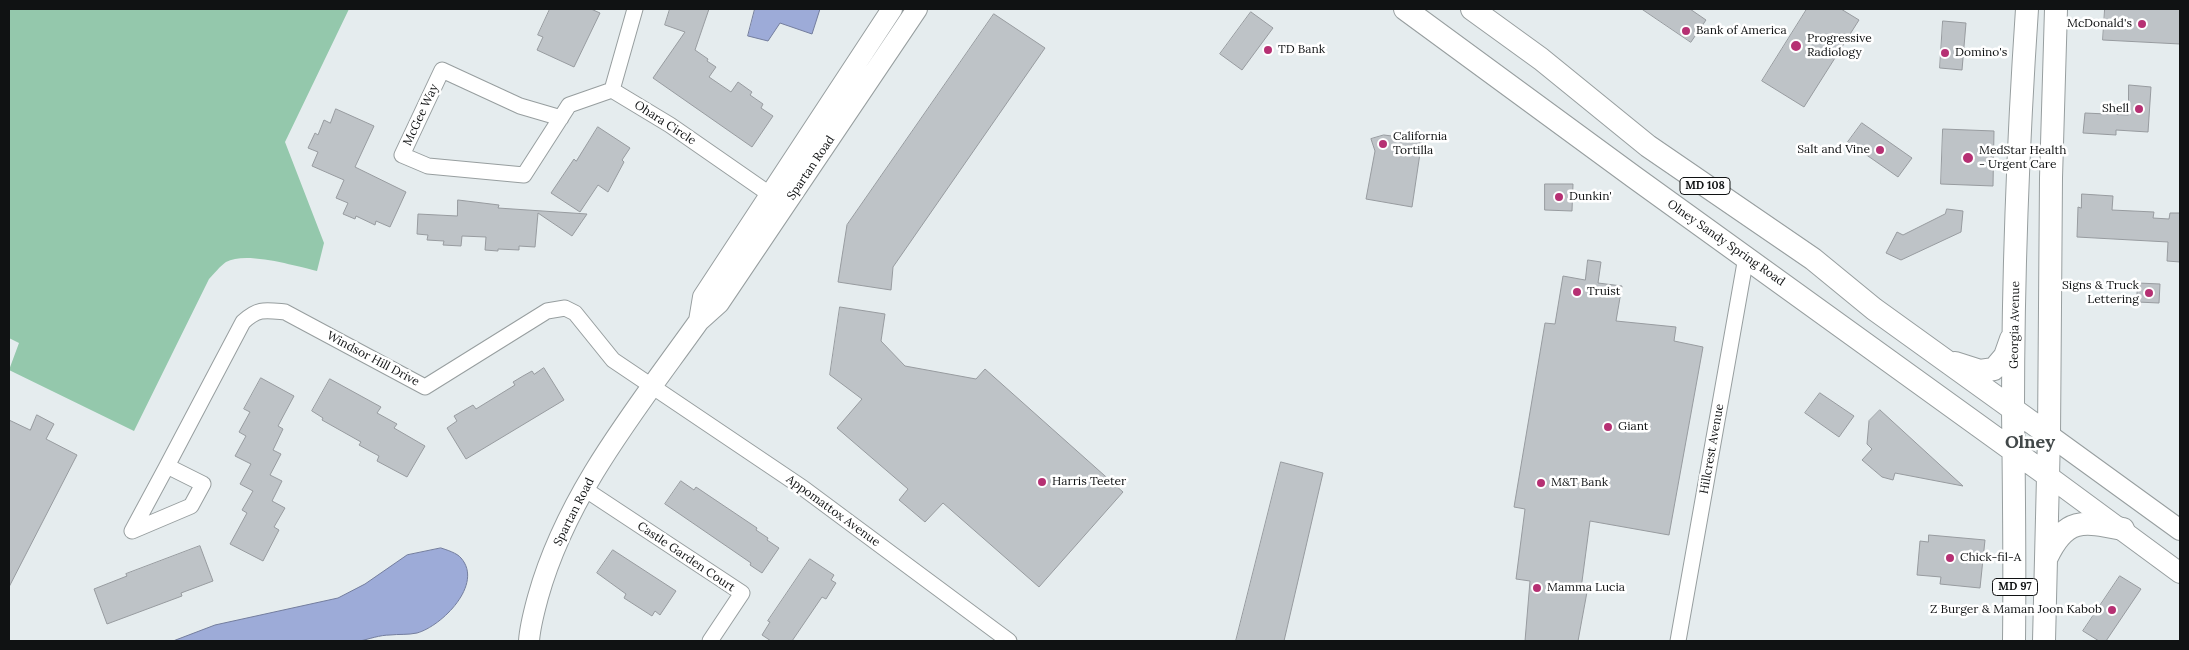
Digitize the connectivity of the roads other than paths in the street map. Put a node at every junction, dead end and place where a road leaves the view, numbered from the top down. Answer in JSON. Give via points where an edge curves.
{"nodes":[{"id":1,"x":635,"y":9,"type":"edge"},
{"id":2,"x":892,"y":9,"type":"edge"},
{"id":3,"x":917,"y":9,"type":"edge"},
{"id":4,"x":1405,"y":9,"type":"edge"},
{"id":5,"x":1472,"y":9,"type":"edge"},
{"id":6,"x":2027,"y":9,"type":"edge"},
{"id":7,"x":2056,"y":9,"type":"edge"},
{"id":8,"x":612,"y":90,"type":"junction"},
{"id":9,"x":562,"y":118,"type":"junction"},
{"id":10,"x":779,"y":200,"type":"junction"},
{"id":11,"x":1746,"y":257,"type":"junction"},
{"id":12,"x":2014,"y":331,"type":"junction"},
{"id":13,"x":1942,"y":358,"type":"junction"},
{"id":14,"x":653,"y":386,"type":"junction"},
{"id":15,"x":2013,"y":410,"type":"junction"},
{"id":16,"x":2049,"y":435,"type":"junction"},
{"id":17,"x":2014,"y":450,"type":"junction"},
{"id":18,"x":167,"y":466,"type":"junction"},
{"id":19,"x":2047,"y":475,"type":"junction"},
{"id":20,"x":583,"y":488,"type":"junction"},
{"id":21,"x":2122,"y":529,"type":"junction"},
{"id":22,"x":2180,"y":530,"type":"edge"},
{"id":23,"x":2045,"y":560,"type":"junction"},
{"id":24,"x":2180,"y":573,"type":"edge"},
{"id":25,"x":529,"y":641,"type":"edge"},
{"id":26,"x":710,"y":641,"type":"edge"},
{"id":27,"x":1009,"y":641,"type":"edge"},
{"id":28,"x":1678,"y":641,"type":"edge"},
{"id":29,"x":2014,"y":641,"type":"edge"},
{"id":30,"x":2044,"y":641,"type":"edge"}],
"edges":[{"from":1,"to":8,"type":"street"},
{"from":2,"to":10,"type":"street","name":"Spartan Road"},
{"from":3,"to":10,"type":"street","name":"Spartan Road"},
{"from":4,"to":11,"type":"main road","name":"Olney Sandy Spring Road","number":"MD 108"},
{"from":5,"to":13,"type":"main road","number":"MD 108","via":[[1541,58],[1648,146],[1813,259],[1874,309]]},
{"from":6,"to":12,"type":"main road","name":"Georgia Avenue","number":"MD 97"},
{"from":7,"to":16,"type":"main road","via":[[2049,271]]},
{"from":8,"to":9,"type":"street","name":"McGee Way","via":[[569,105]]},
{"from":8,"to":10,"type":"street","name":"Ohara Circle","via":[[670,125]]},
{"from":9,"to":9,"type":"street","name":"McGee Way","via":[[524,175],[428,166],[402,155],[442,70],[520,106]]},
{"from":10,"to":14,"type":"street","name":"Spartan Road","via":[[719,303],[698,321]]},
{"from":11,"to":17,"type":"main road","name":"Olney Sandy Spring Road","number":"MD 108"},
{"from":11,"to":28,"type":"street","name":"Hillcrest Avenue"},
{"from":12,"to":13,"type":"main road","via":[[2005,356],[1994,369],[1980,371]]},
{"from":12,"to":15,"type":"main road","name":"Georgia Avenue","number":"MD 97"},
{"from":13,"to":15,"type":"main road","number":"MD 108"},
{"from":14,"to":18,"type":"street","name":"Windsor Hill Drive","via":[[613,360],[575,313],[565,308],[547,311],[425,387],[285,312],[254,312],[242,322]]},
{"from":14,"to":20,"type":"street","name":"Spartan Road"},
{"from":14,"to":27,"type":"street","name":"Appomattox Avenue","via":[[802,488]]},
{"from":15,"to":16,"type":"main road","number":"MD 108"},
{"from":15,"to":17,"type":"main road","name":"Georgia Avenue","number":"MD 97"},
{"from":16,"to":19,"type":"main road"},
{"from":16,"to":22,"type":"street","number":"MD 108"},
{"from":17,"to":19,"type":"main road","name":"Olney Sandy Spring Road","number":"MD 108"},
{"from":17,"to":29,"type":"main road","name":"Georgia Avenue","number":"MD 97"},
{"from":18,"to":18,"type":"street","name":"Windsor Hill Drive","via":[[203,484],[191,506],[132,531]]},
{"from":19,"to":21,"type":"street","number":"MD 108"},
{"from":19,"to":23,"type":"main road"},
{"from":20,"to":25,"type":"street","name":"Spartan Road","via":[[547,567]]},
{"from":20,"to":26,"type":"street","name":"Castle Garden Court","via":[[742,593]]},
{"from":21,"to":23,"type":"main road","via":[[2101,525],[2072,526],[2060,533]]},
{"from":21,"to":24,"type":"street","number":"MD 108"},
{"from":23,"to":30,"type":"main road"}]}
